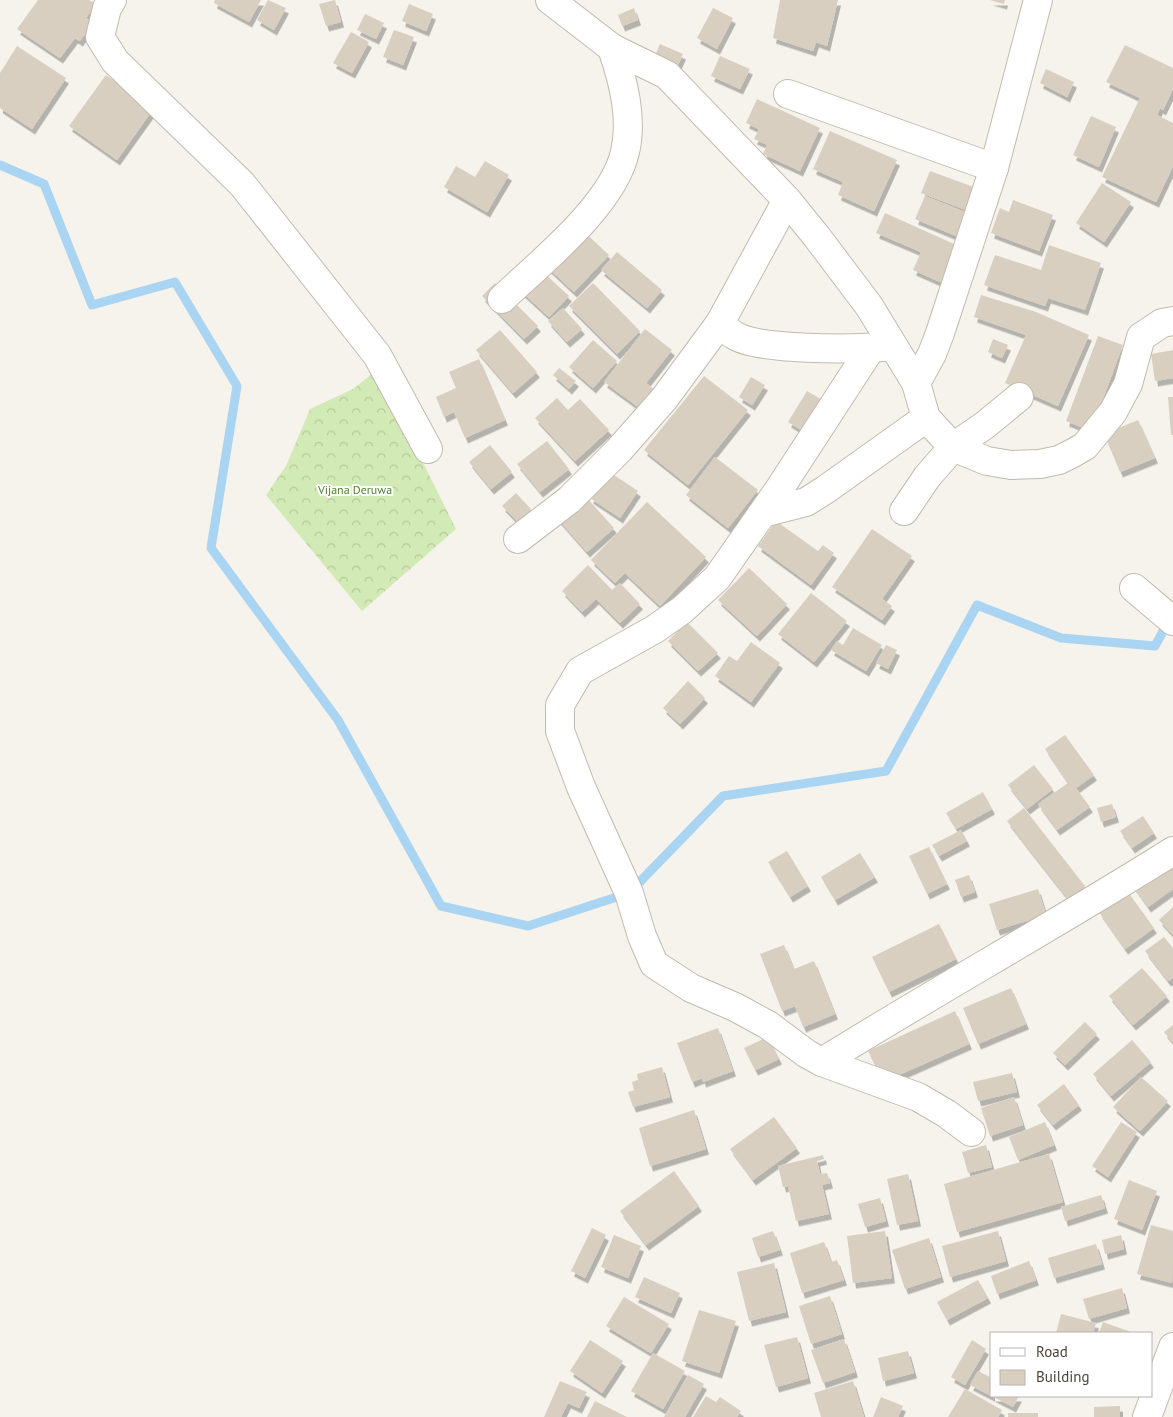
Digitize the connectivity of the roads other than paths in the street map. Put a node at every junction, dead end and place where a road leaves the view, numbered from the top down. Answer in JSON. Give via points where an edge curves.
{"nodes":[{"id":1,"x":112,"y":0,"type":"edge"},
{"id":2,"x":550,"y":0,"type":"edge"},
{"id":3,"x":1038,"y":0,"type":"edge"},
{"id":4,"x":612,"y":48,"type":"junction"},
{"id":5,"x":788,"y":94,"type":"dead end"},
{"id":6,"x":994,"y":168,"type":"junction"},
{"id":7,"x":787,"y":200,"type":"junction"},
{"id":8,"x":502,"y":299,"type":"dead end"},
{"id":9,"x":1173,"y":321,"type":"edge"},
{"id":10,"x":720,"y":323,"type":"junction"},
{"id":11,"x":883,"y":347,"type":"junction"},
{"id":12,"x":916,"y":384,"type":"junction"},
{"id":13,"x":1018,"y":397,"type":"dead end"},
{"id":14,"x":926,"y":418,"type":"junction"},
{"id":15,"x":953,"y":447,"type":"junction"},
{"id":16,"x":428,"y":449,"type":"dead end"},
{"id":17,"x":904,"y":511,"type":"dead end"},
{"id":18,"x":763,"y":513,"type":"junction"},
{"id":19,"x":518,"y":539,"type":"dead end"},
{"id":20,"x":1134,"y":588,"type":"dead end"},
{"id":21,"x":1173,"y":621,"type":"edge"},
{"id":22,"x":1173,"y":851,"type":"edge"},
{"id":23,"x":822,"y":1062,"type":"junction"},
{"id":24,"x":971,"y":1132,"type":"dead end"},
{"id":25,"x":1173,"y":1347,"type":"edge"},
{"id":26,"x":1147,"y":1417,"type":"edge"}],
"edges":[{"from":1,"to":16,"type":"street","via":[[100,37],[115,61],[242,184],[377,355]]},
{"from":2,"to":4,"type":"street"},
{"from":3,"to":6,"type":"street"},
{"from":4,"to":7,"type":"street","via":[[667,75]]},
{"from":4,"to":8,"type":"street","via":[[624,82],[627,123],[626,151],[618,172],[603,197],[567,238]]},
{"from":5,"to":6,"type":"street"},
{"from":6,"to":12,"type":"street","via":[[937,340]]},
{"from":7,"to":10,"type":"street"},
{"from":7,"to":11,"type":"street","via":[[848,277]]},
{"from":9,"to":15,"type":"street","via":[[1162,323],[1141,336],[1128,384],[1113,412],[1074,453],[1040,464],[1010,465]]},
{"from":10,"to":11,"type":"street","via":[[736,336],[756,342],[832,350]]},
{"from":10,"to":19,"type":"street","via":[[664,399],[620,450],[569,500]]},
{"from":11,"to":12,"type":"street"},
{"from":11,"to":18,"type":"street"},
{"from":12,"to":14,"type":"street"},
{"from":13,"to":15,"type":"street"},
{"from":14,"to":15,"type":"street"},
{"from":14,"to":18,"type":"street","via":[[806,502]]},
{"from":15,"to":17,"type":"street"},
{"from":18,"to":23,"type":"street","via":[[717,578],[682,610],[580,670],[560,705],[560,731],[581,787],[629,893],[654,964],[691,988],[768,1025]]},
{"from":20,"to":21,"type":"street"},
{"from":22,"to":23,"type":"street","via":[[1065,919]]},
{"from":23,"to":24,"type":"street","via":[[918,1097]]},
{"from":25,"to":26,"type":"street"}]}
